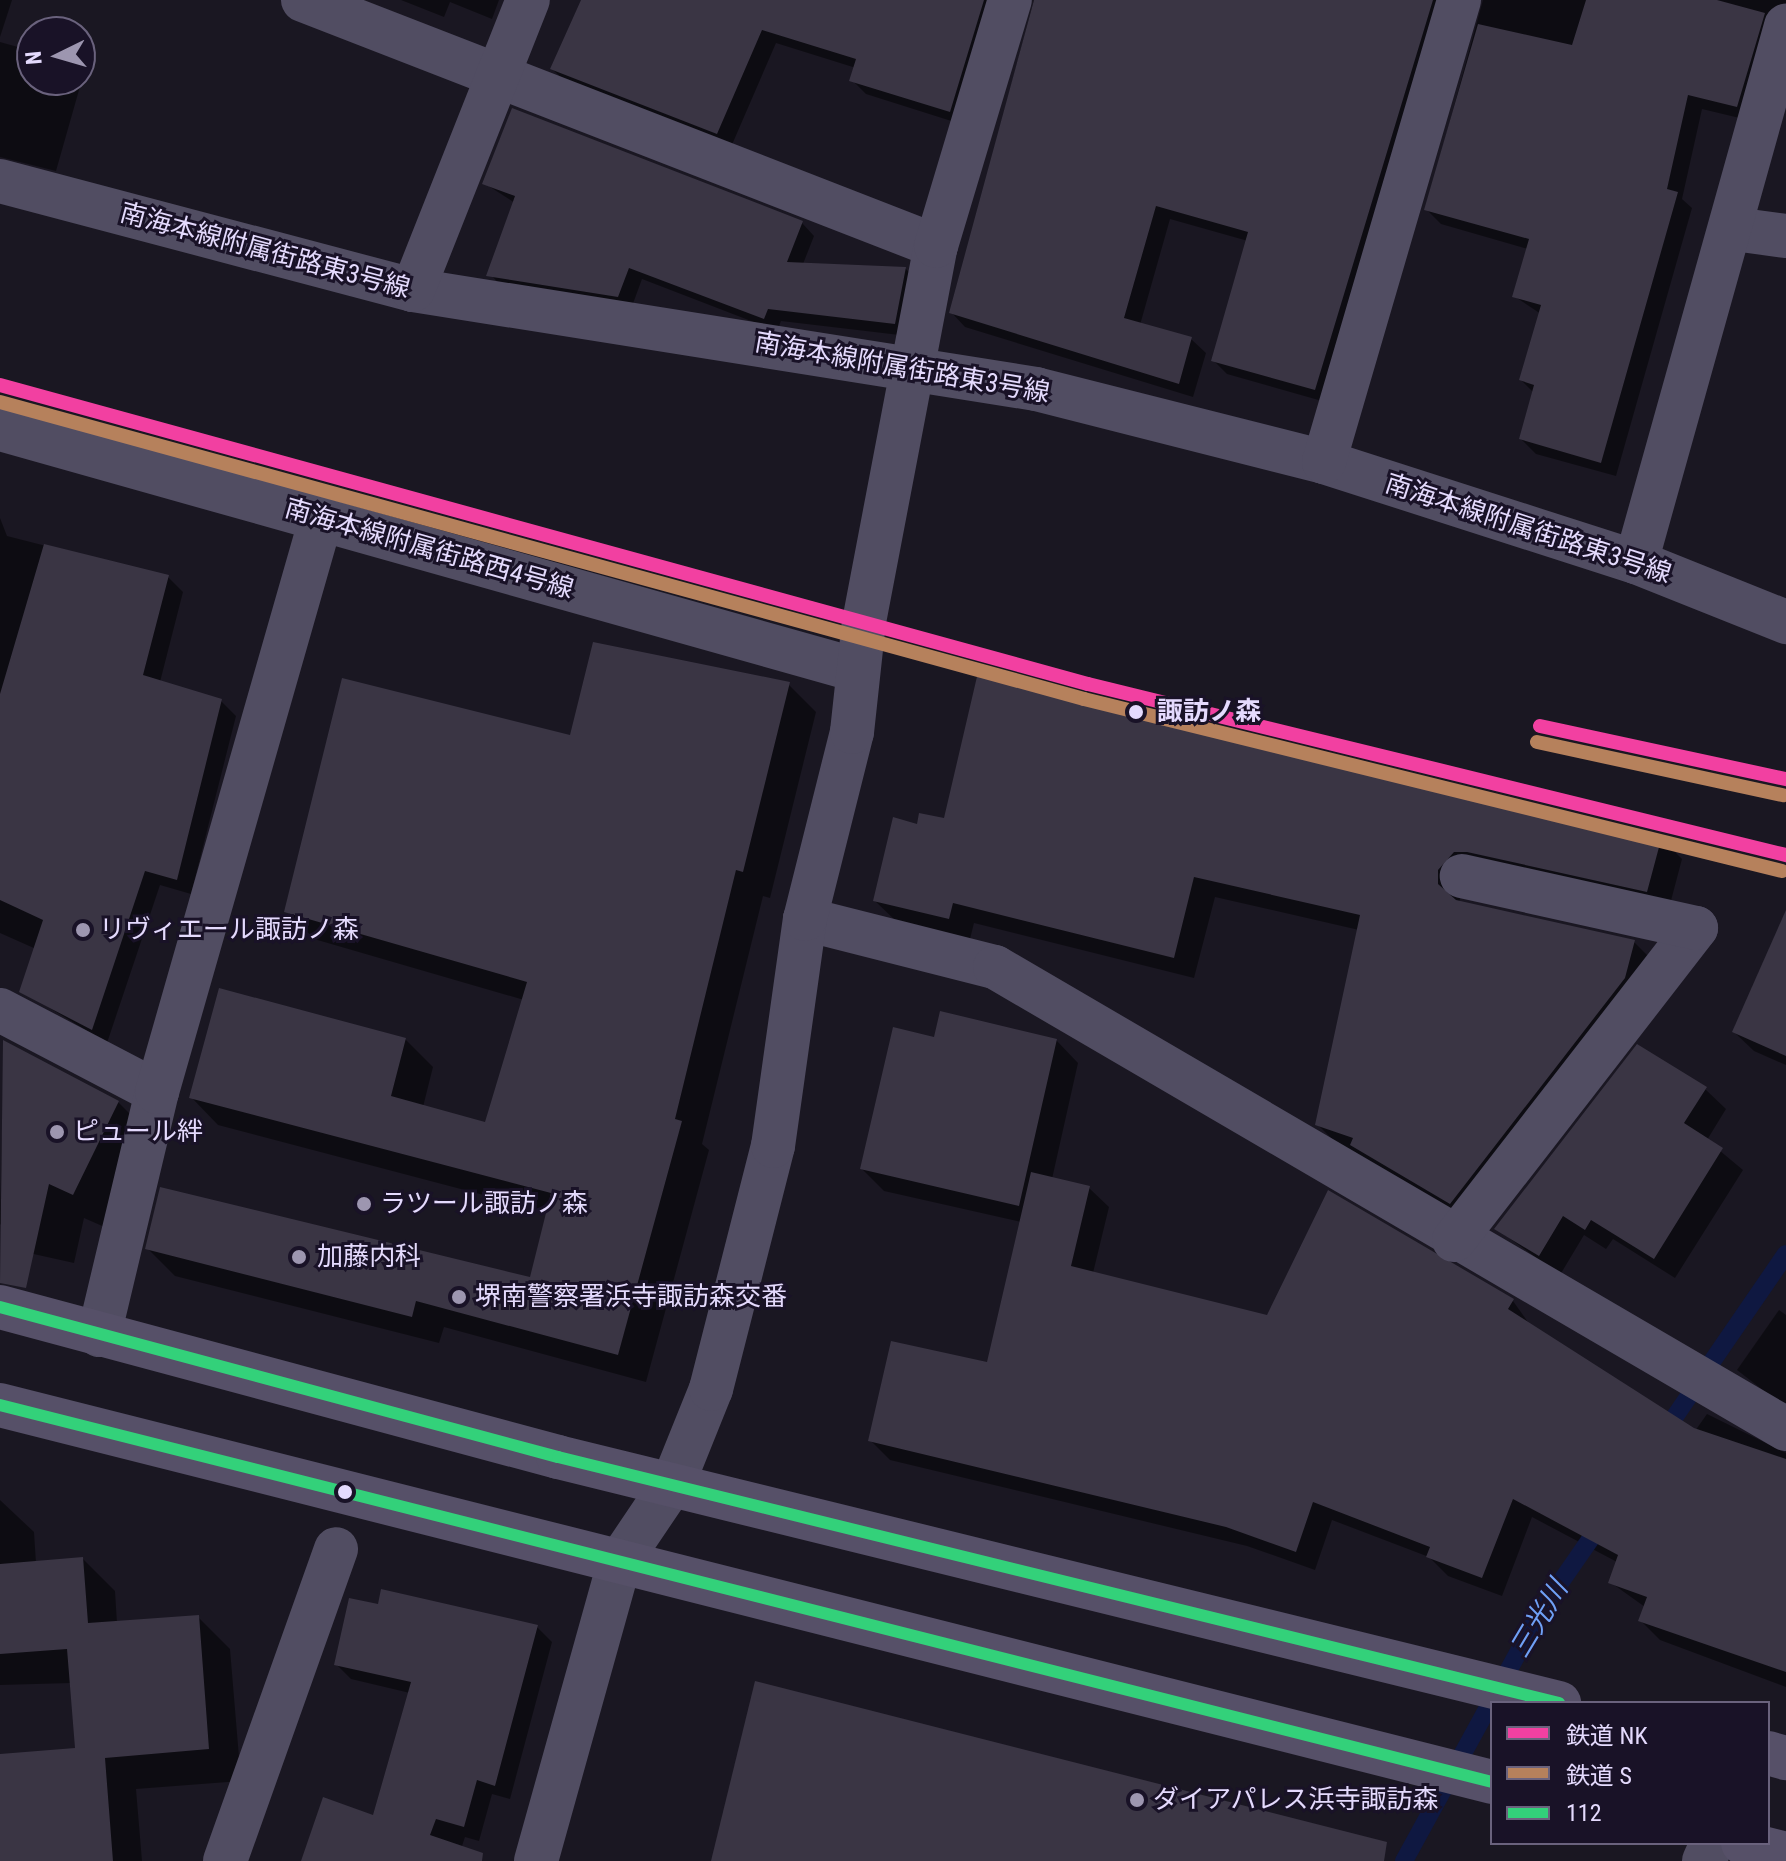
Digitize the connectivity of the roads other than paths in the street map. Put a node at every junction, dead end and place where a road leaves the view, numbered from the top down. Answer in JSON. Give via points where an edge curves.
{"nodes":[{"id":1,"x":303,"y":0,"type":"edge"},
{"id":2,"x":528,"y":0,"type":"edge"},
{"id":3,"x":1010,"y":0,"type":"edge"},
{"id":4,"x":1459,"y":0,"type":"edge"},
{"id":5,"x":1786,"y":26,"type":"edge"},
{"id":6,"x":497,"y":73,"type":"junction"},
{"id":7,"x":0,"y":181,"type":"edge"},
{"id":8,"x":1734,"y":229,"type":"junction"},
{"id":9,"x":1786,"y":236,"type":"edge"},
{"id":10,"x":936,"y":246,"type":"junction"},
{"id":11,"x":413,"y":290,"type":"junction"},
{"id":12,"x":912,"y":366,"type":"junction"},
{"id":13,"x":0,"y":429,"type":"edge"},
{"id":14,"x":1324,"y":462,"type":"junction"},
{"id":15,"x":321,"y":519,"type":"junction"},
{"id":16,"x":1636,"y":562,"type":"junction"},
{"id":17,"x":1786,"y":622,"type":"edge"},
{"id":18,"x":857,"y":670,"type":"junction"},
{"id":19,"x":1462,"y":876,"type":"dead end"},
{"id":20,"x":805,"y":919,"type":"junction"},
{"id":21,"x":0,"y":1010,"type":"edge"},
{"id":22,"x":157,"y":1092,"type":"junction"},
{"id":23,"x":1454,"y":1240,"type":"junction"},
{"id":24,"x":0,"y":1307,"type":"edge"},
{"id":25,"x":99,"y":1335,"type":"junction"},
{"id":26,"x":0,"y":1405,"type":"edge"},
{"id":27,"x":1786,"y":1429,"type":"edge"},
{"id":28,"x":674,"y":1481,"type":"junction"},
{"id":29,"x":336,"y":1549,"type":"dead end"},
{"id":30,"x":620,"y":1561,"type":"junction"},
{"id":31,"x":1546,"y":1700,"type":"edge"},
{"id":32,"x":1490,"y":1782,"type":"edge"},
{"id":33,"x":1751,"y":1845,"type":"edge"},
{"id":34,"x":1786,"y":1854,"type":"edge"},
{"id":35,"x":225,"y":1861,"type":"edge"},
{"id":36,"x":536,"y":1861,"type":"edge"}],
"edges":[{"from":1,"to":6,"type":"street"},
{"from":2,"to":6,"type":"street"},
{"from":3,"to":10,"type":"street"},
{"from":4,"to":14,"type":"street"},
{"from":5,"to":8,"type":"street"},
{"from":6,"to":10,"type":"street"},
{"from":6,"to":11,"type":"street"},
{"from":7,"to":11,"type":"street","name":"南海本線附属街路東3号線"},
{"from":8,"to":9,"type":"street"},
{"from":8,"to":16,"type":"street"},
{"from":10,"to":12,"type":"street"},
{"from":11,"to":12,"type":"street","name":"南海本線附属街路東3号線"},
{"from":12,"to":14,"type":"street","name":"南海本線附属街路東3号線"},
{"from":12,"to":18,"type":"street"},
{"from":13,"to":15,"type":"street","name":"南海本線附属街路西4号線"},
{"from":14,"to":16,"type":"street","name":"南海本線附属街路東3号線"},
{"from":15,"to":18,"type":"street","name":"南海本線附属街路西4号線"},
{"from":15,"to":22,"type":"street"},
{"from":16,"to":17,"type":"street","name":"南海本線附属街路東3号線"},
{"from":18,"to":20,"type":"street","via":[[852,732]]},
{"from":19,"to":23,"type":"street","via":[[1696,928]]},
{"from":20,"to":23,"type":"street","via":[[995,967]]},
{"from":20,"to":28,"type":"street","via":[[773,1146],[711,1389]]},
{"from":21,"to":22,"type":"street"},
{"from":22,"to":25,"type":"street"},
{"from":23,"to":27,"type":"street"},
{"from":24,"to":25,"type":"main road"},
{"from":25,"to":28,"type":"main road"},
{"from":26,"to":30,"type":"main road"},
{"from":28,"to":30,"type":"street"},
{"from":28,"to":31,"type":"main road"},
{"from":29,"to":35,"type":"street"},
{"from":30,"to":32,"type":"main road"},
{"from":30,"to":36,"type":"street"},
{"from":33,"to":34,"type":"main road"}]}
